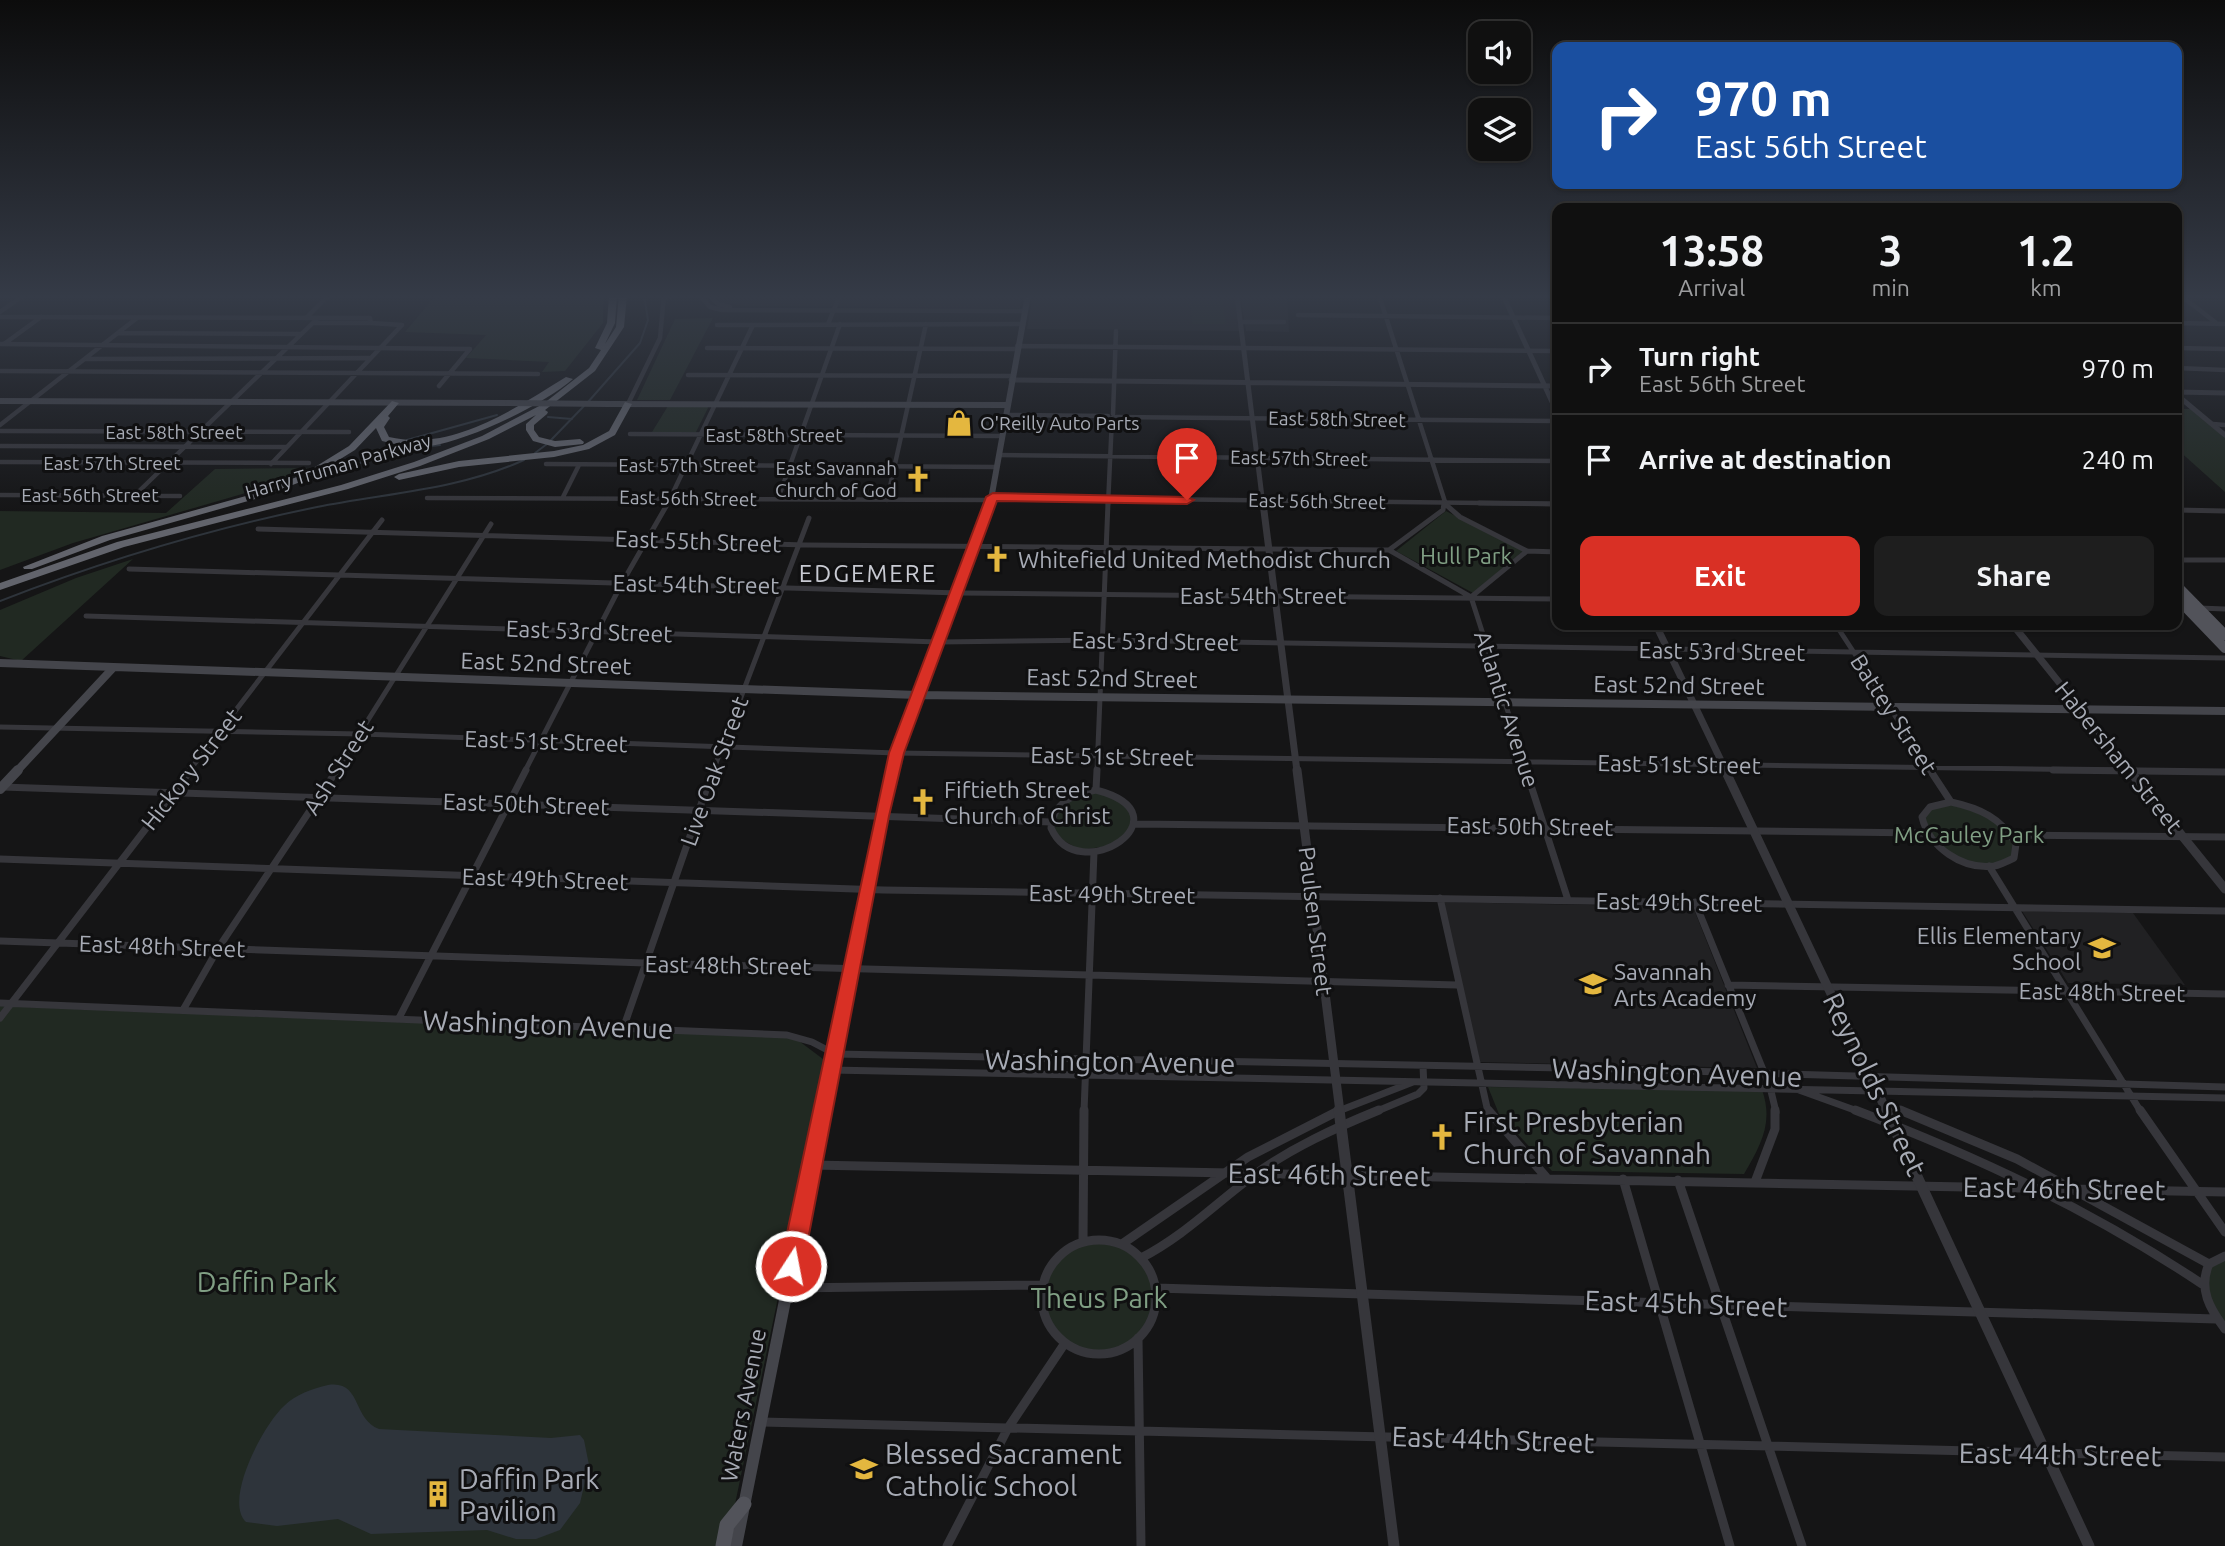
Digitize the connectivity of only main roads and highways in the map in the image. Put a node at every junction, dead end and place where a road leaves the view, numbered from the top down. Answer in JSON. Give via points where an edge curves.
{"nodes":[{"id":1,"x":580,"y":367,"type":"edge"},
{"id":2,"x":591,"y":367,"type":"edge"},
{"id":3,"x":598,"y":367,"type":"edge"},
{"id":4,"x":1014,"y":367,"type":"edge"},
{"id":5,"x":572,"y":377,"type":"junction"},
{"id":6,"x":0,"y":401,"type":"edge"},
{"id":7,"x":395,"y":403,"type":"junction"},
{"id":8,"x":628,"y":404,"type":"junction"},
{"id":9,"x":1008,"y":405,"type":"junction"},
{"id":10,"x":512,"y":458,"type":"joint"},
{"id":11,"x":201,"y":523,"type":"junction"},
{"id":12,"x":0,"y":580,"type":"edge"},
{"id":13,"x":0,"y":587,"type":"edge"},
{"id":14,"x":2182,"y":591,"type":"edge"},
{"id":15,"x":2182,"y":608,"type":"edge"},
{"id":16,"x":2225,"y":635,"type":"edge"},
{"id":17,"x":2225,"y":648,"type":"edge"},
{"id":18,"x":0,"y":663,"type":"edge"},
{"id":19,"x":111,"y":668,"type":"junction"},
{"id":20,"x":917,"y":695,"type":"junction"},
{"id":21,"x":2225,"y":711,"type":"edge"},
{"id":22,"x":1,"y":788,"type":"edge"},
{"id":23,"x":744,"y":1504,"type":"junction"},
{"id":24,"x":723,"y":1546,"type":"edge"},
{"id":25,"x":736,"y":1546,"type":"edge"}],
"edges":[{"from":1,"to":5,"type":"highway","name":"Harry Truman Parkway"},
{"from":2,"to":11,"type":"highway","name":"Harry Truman Parkway","via":[[534,411],[488,436],[392,472]]},
{"from":3,"to":8,"type":"highway","via":[[530,424],[536,439],[565,444],[603,434]]},
{"from":4,"to":9,"type":"main road","name":"Waters Avenue"},
{"from":5,"to":7,"type":"highway","via":[[463,434],[422,444],[395,443],[381,433]]},
{"from":5,"to":12,"type":"highway","name":"Harry Truman Parkway","via":[[512,417],[428,454],[113,540]]},
{"from":6,"to":7,"type":"main road"},
{"from":7,"to":8,"type":"main road","bridge":true},
{"from":7,"to":12,"type":"highway","via":[[352,448],[304,477],[256,496],[106,538]]},
{"from":8,"to":9,"type":"main road"},
{"from":8,"to":10,"type":"highway","via":[[619,424],[586,447]]},
{"from":9,"to":20,"type":"main road","name":"Waters Avenue","via":[[992,499]]},
{"from":10,"to":11,"type":"highway","via":[[459,464]]},
{"from":11,"to":13,"type":"highway","name":"Harry Truman Parkway","via":[[103,550]]},
{"from":14,"to":16,"type":"main road"},
{"from":15,"to":17,"type":"main road"},
{"from":18,"to":19,"type":"main road","name":"East 52nd Street"},
{"from":19,"to":20,"type":"main road","name":"East 52nd Street"},
{"from":19,"to":22,"type":"main road"},
{"from":20,"to":21,"type":"main road","name":"East 52nd Street"},
{"from":20,"to":23,"type":"main road","name":"Waters Avenue","via":[[896,753],[881,816]]},
{"from":23,"to":24,"type":"main road","via":[[727,1525]]},
{"from":23,"to":25,"type":"main road","name":"Waters Avenue"}]}
